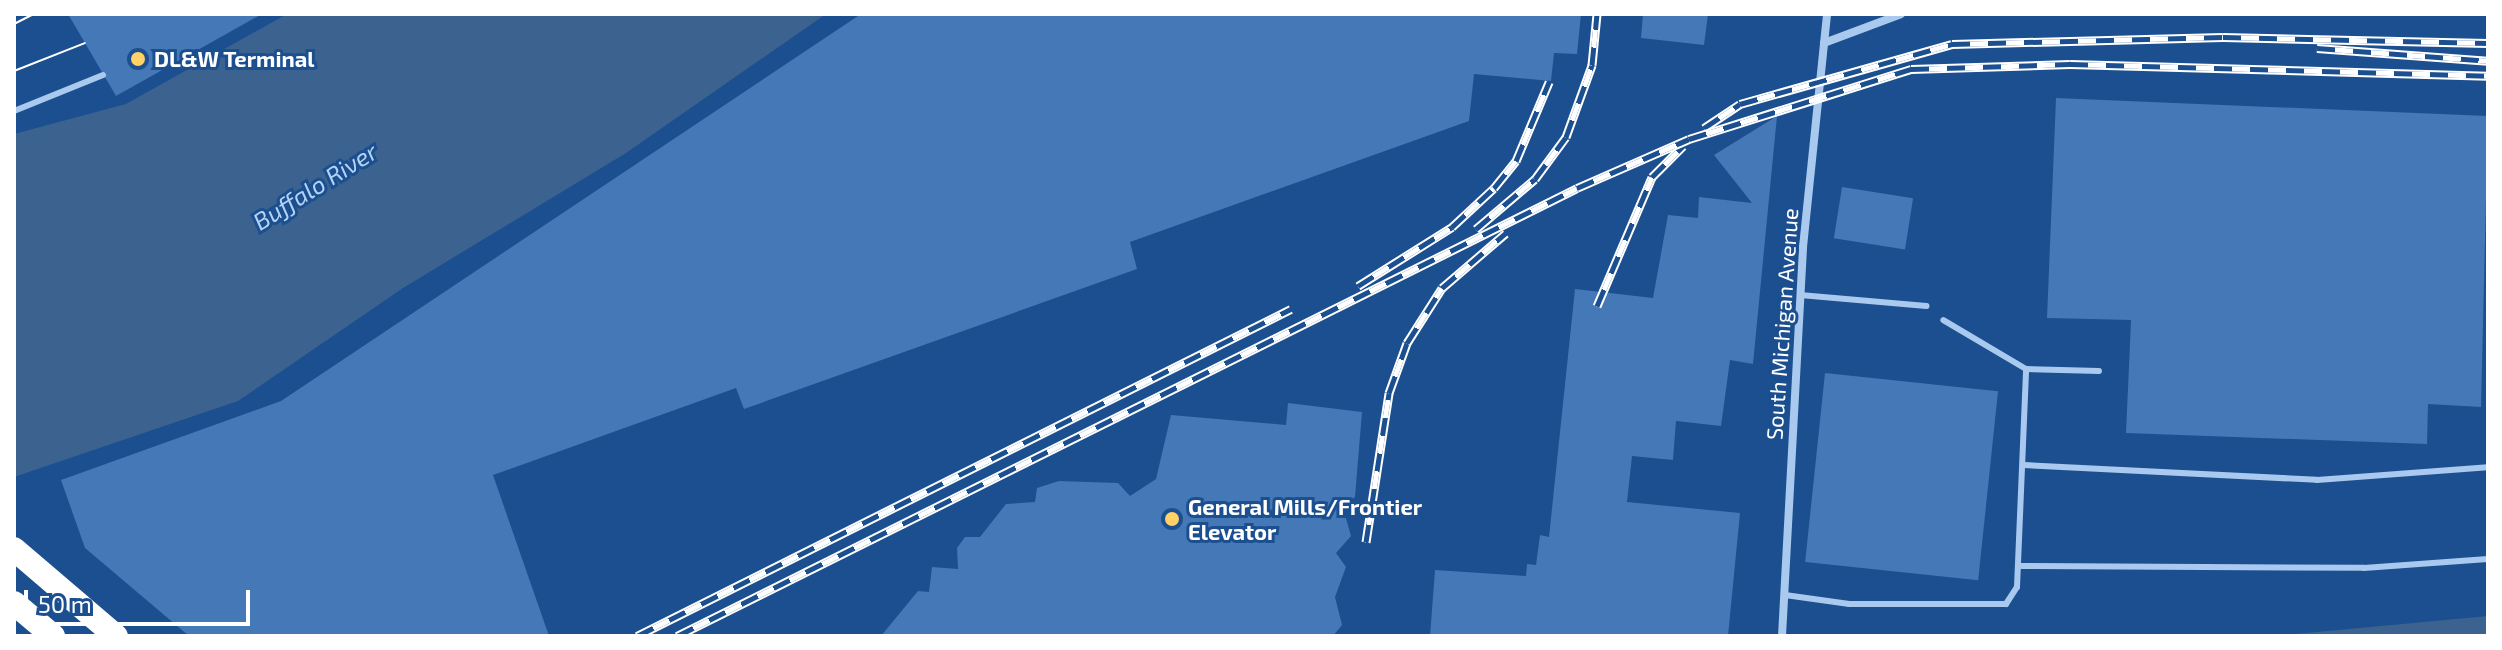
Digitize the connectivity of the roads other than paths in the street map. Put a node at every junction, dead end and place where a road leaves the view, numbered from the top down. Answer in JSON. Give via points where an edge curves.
{"nodes":[{"id":1,"x":1827,"y":14,"type":"edge"},
{"id":2,"x":1901,"y":14,"type":"edge"},
{"id":3,"x":1824,"y":43,"type":"junction"},
{"id":4,"x":103,"y":75,"type":"dead end"},
{"id":5,"x":14,"y":111,"type":"edge"},
{"id":6,"x":1800,"y":295,"type":"junction"},
{"id":7,"x":1927,"y":306,"type":"dead end"},
{"id":8,"x":1943,"y":320,"type":"dead end"},
{"id":9,"x":2026,"y":369,"type":"junction"},
{"id":10,"x":2099,"y":371,"type":"dead end"},
{"id":11,"x":2024,"y":465,"type":"junction"},
{"id":12,"x":2488,"y":467,"type":"edge"},
{"id":13,"x":14,"y":549,"type":"edge"},
{"id":14,"x":2488,"y":559,"type":"edge"},
{"id":15,"x":2018,"y":566,"type":"junction"},
{"id":16,"x":1785,"y":595,"type":"junction"},
{"id":17,"x":14,"y":603,"type":"edge"},
{"id":18,"x":53,"y":636,"type":"edge"},
{"id":19,"x":116,"y":636,"type":"edge"},
{"id":20,"x":1782,"y":636,"type":"edge"}],
"edges":[{"from":1,"to":3,"type":"street","name":"South Michigan Avenue"},
{"from":2,"to":3,"type":"street"},
{"from":3,"to":6,"type":"street","name":"South Michigan Avenue"},
{"from":4,"to":5,"type":"lane"},
{"from":6,"to":7,"type":"lane"},
{"from":6,"to":16,"type":"street","name":"South Michigan Avenue"},
{"from":8,"to":9,"type":"lane"},
{"from":9,"to":10,"type":"lane"},
{"from":9,"to":11,"type":"lane"},
{"from":11,"to":12,"type":"lane","via":[[2317,480]]},
{"from":11,"to":15,"type":"lane"},
{"from":13,"to":19,"type":"highway"},
{"from":14,"to":15,"type":"lane","via":[[2364,568]]},
{"from":15,"to":16,"type":"lane","via":[[2006,604],[1849,604]]},
{"from":16,"to":20,"type":"street","name":"South Michigan Avenue"},
{"from":17,"to":18,"type":"highway"}]}
